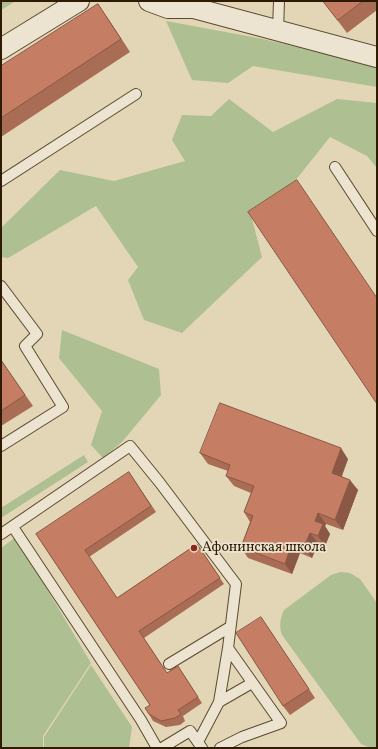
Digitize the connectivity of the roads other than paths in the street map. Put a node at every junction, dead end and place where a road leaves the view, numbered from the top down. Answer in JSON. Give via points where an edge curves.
{"nodes":[{"id":1,"x":79,"y":1,"type":"edge"},
{"id":2,"x":149,"y":1,"type":"edge"},
{"id":3,"x":279,"y":1,"type":"edge"},
{"id":4,"x":278,"y":31,"type":"junction"},
{"id":5,"x":1,"y":49,"type":"edge"},
{"id":6,"x":377,"y":57,"type":"edge"},
{"id":7,"x":136,"y":94,"type":"dead end"},
{"id":8,"x":335,"y":167,"type":"dead end"},
{"id":9,"x":1,"y":181,"type":"edge"},
{"id":10,"x":377,"y":231,"type":"edge"},
{"id":11,"x":1,"y":286,"type":"edge"},
{"id":12,"x":1,"y":446,"type":"edge"},
{"id":13,"x":13,"y":526,"type":"junction"},
{"id":14,"x":1,"y":534,"type":"edge"},
{"id":15,"x":230,"y":627,"type":"junction"},
{"id":16,"x":228,"y":648,"type":"junction"},
{"id":17,"x":169,"y":664,"type":"dead end"},
{"id":18,"x":252,"y":683,"type":"junction"},
{"id":19,"x":219,"y":702,"type":"junction"},
{"id":20,"x":200,"y":745,"type":"edge"},
{"id":21,"x":157,"y":748,"type":"edge"},
{"id":22,"x":162,"y":748,"type":"edge"},
{"id":23,"x":220,"y":748,"type":"edge"}],
"edges":[{"from":1,"to":5,"type":"street"},
{"from":2,"to":4,"type":"street","via":[[168,8],[194,8]]},
{"from":3,"to":4,"type":"lane"},
{"from":4,"to":6,"type":"street"},
{"from":7,"to":9,"type":"lane"},
{"from":8,"to":10,"type":"lane"},
{"from":11,"to":12,"type":"lane","via":[[37,334],[25,346],[63,407]]},
{"from":13,"to":14,"type":"lane"},
{"from":13,"to":15,"type":"lane","via":[[130,446],[236,584]]},
{"from":13,"to":21,"type":"lane"},
{"from":15,"to":16,"type":"lane"},
{"from":15,"to":17,"type":"lane"},
{"from":16,"to":18,"type":"lane"},
{"from":16,"to":19,"type":"lane"},
{"from":18,"to":19,"type":"lane"},
{"from":18,"to":23,"type":"lane","via":[[281,723]]},
{"from":19,"to":20,"type":"lane"},
{"from":20,"to":22,"type":"lane","via":[[190,731]]}]}
